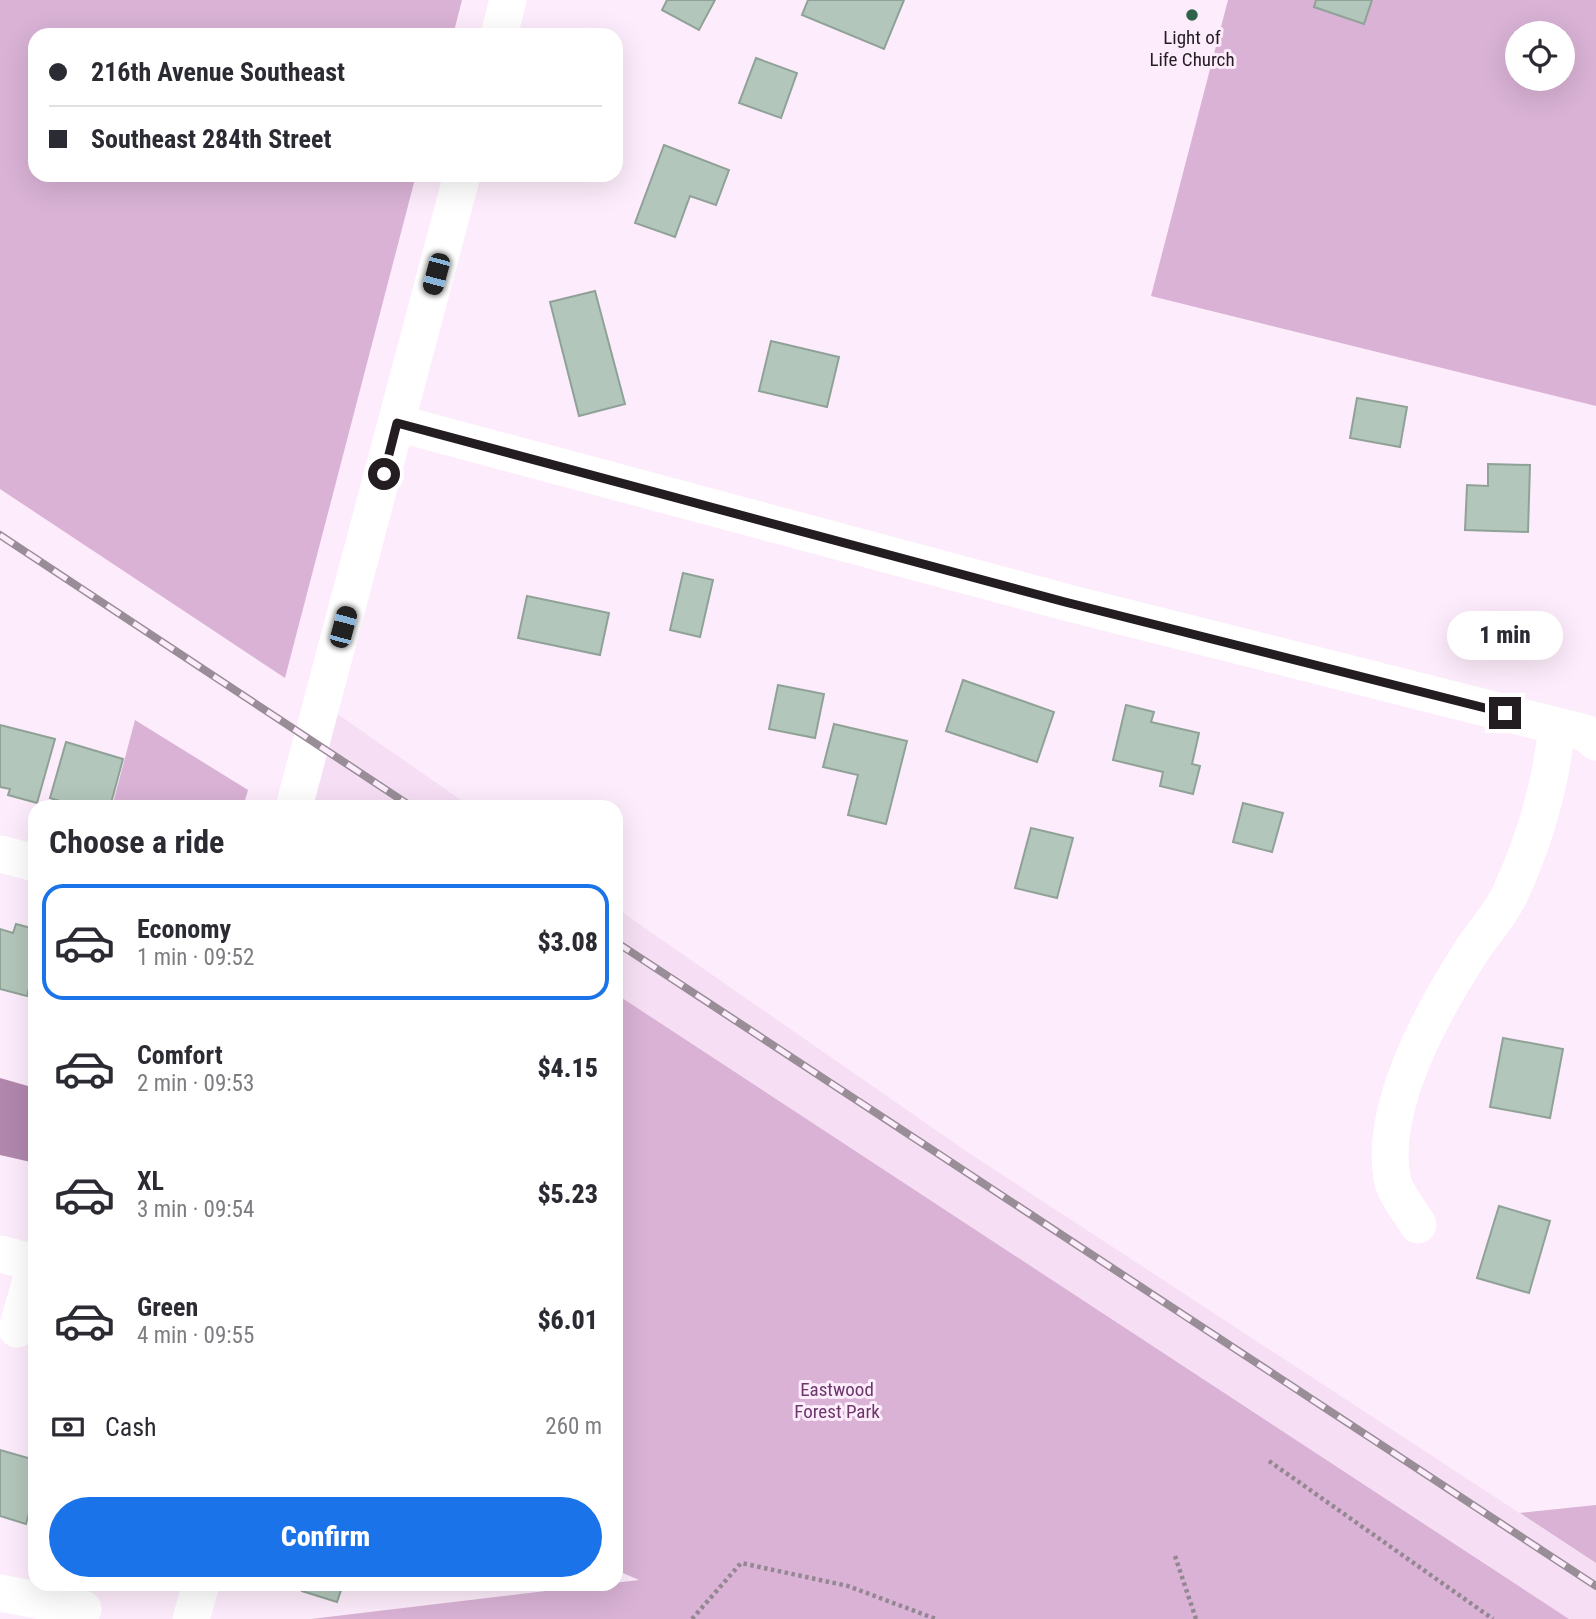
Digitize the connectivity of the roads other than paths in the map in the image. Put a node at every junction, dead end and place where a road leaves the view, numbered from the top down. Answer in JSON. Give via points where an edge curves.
{"nodes":[{"id":1,"x":508,"y":0,"type":"edge"},
{"id":2,"x":501,"y":28,"type":"edge"},
{"id":3,"x":460,"y":182,"type":"edge"},
{"id":4,"x":397,"y":423,"type":"junction"},
{"id":5,"x":1557,"y":726,"type":"junction"},
{"id":6,"x":1596,"y":742,"type":"edge"},
{"id":7,"x":297,"y":800,"type":"edge"},
{"id":8,"x":0,"y":853,"type":"edge"},
{"id":9,"x":28,"y":861,"type":"edge"},
{"id":10,"x":1418,"y":1225,"type":"dead end"},
{"id":11,"x":0,"y":1254,"type":"edge"},
{"id":12,"x":28,"y":1263,"type":"edge"},
{"id":13,"x":28,"y":1290,"type":"edge"},
{"id":14,"x":17,"y":1329,"type":"dead end"},
{"id":15,"x":199,"y":1591,"type":"edge"},
{"id":16,"x":0,"y":1593,"type":"edge"},
{"id":17,"x":85,"y":1604,"type":"edge"},
{"id":18,"x":191,"y":1619,"type":"edge"}],
"edges":[{"from":1,"to":2,"type":"street"},
{"from":3,"to":4,"type":"street"},
{"from":4,"to":5,"type":"street","via":[[1065,602]]},
{"from":4,"to":7,"type":"street"},
{"from":5,"to":6,"type":"street","via":[[1585,733]]},
{"from":5,"to":10,"type":"street","via":[[1552,770],[1535,834],[1509,897],[1440,1000],[1393,1119],[1392,1181]]},
{"from":8,"to":9,"type":"street"},
{"from":11,"to":12,"type":"street"},
{"from":13,"to":14,"type":"street"},
{"from":15,"to":18,"type":"street"},
{"from":16,"to":17,"type":"street"}]}
